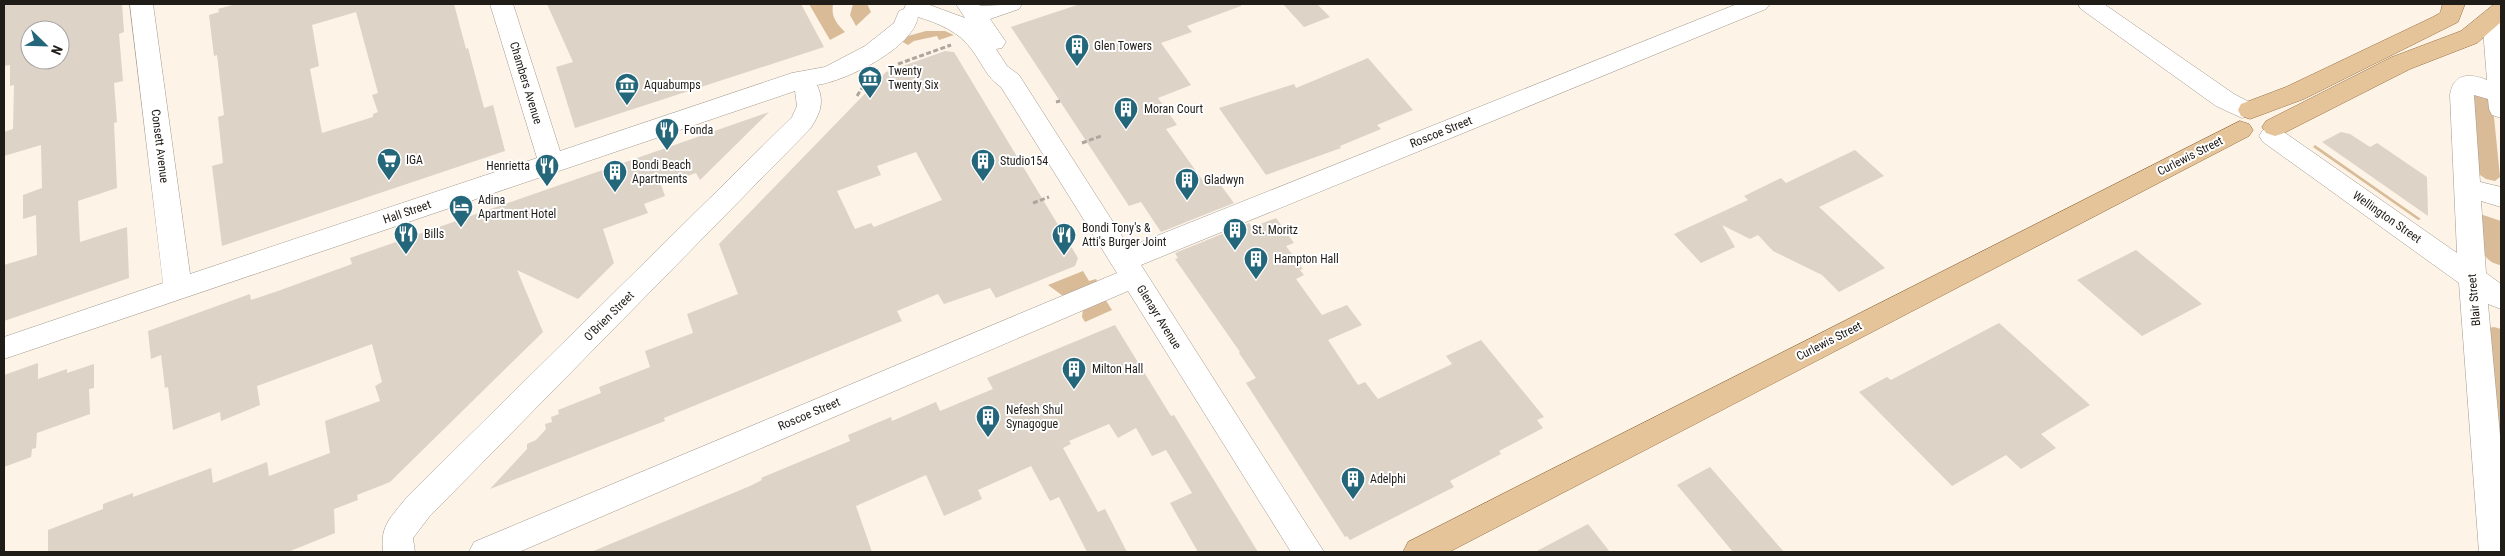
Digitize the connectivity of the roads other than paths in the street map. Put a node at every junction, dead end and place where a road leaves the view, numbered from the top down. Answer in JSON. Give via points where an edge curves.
{"nodes":[{"id":1,"x":141,"y":4,"type":"edge"},
{"id":2,"x":501,"y":4,"type":"edge"},
{"id":3,"x":1011,"y":4,"type":"edge"},
{"id":4,"x":1758,"y":4,"type":"edge"},
{"id":5,"x":2089,"y":4,"type":"edge"},
{"id":6,"x":2454,"y":4,"type":"edge"},
{"id":7,"x":913,"y":9,"type":"edge"},
{"id":8,"x":971,"y":10,"type":"edge"},
{"id":9,"x":2497,"y":19,"type":"edge"},
{"id":10,"x":2499,"y":62,"type":"edge"},
{"id":11,"x":805,"y":77,"type":"junction"},
{"id":12,"x":1010,"y":81,"type":"junction"},
{"id":13,"x":2500,"y":103,"type":"edge"},
{"id":14,"x":2244,"y":117,"type":"junction"},
{"id":15,"x":2274,"y":132,"type":"junction"},
{"id":16,"x":551,"y":162,"type":"junction"},
{"id":17,"x":2467,"y":188,"type":"junction"},
{"id":18,"x":2501,"y":198,"type":"edge"},
{"id":19,"x":1129,"y":269,"type":"junction"},
{"id":20,"x":2472,"y":276,"type":"junction"},
{"id":21,"x":178,"y":289,"type":"junction"},
{"id":22,"x":2501,"y":298,"type":"edge"},
{"id":23,"x":4,"y":348,"type":"edge"},
{"id":24,"x":2495,"y":472,"type":"edge"},
{"id":25,"x":399,"y":552,"type":"edge"},
{"id":26,"x":485,"y":552,"type":"edge"},
{"id":27,"x":1308,"y":552,"type":"edge"},
{"id":28,"x":1419,"y":552,"type":"edge"},
{"id":29,"x":2495,"y":552,"type":"edge"}],
"edges":[{"from":1,"to":21,"type":"street","name":"Consett Avenue"},
{"from":2,"to":16,"type":"street","name":"Chambers Avenue"},
{"from":3,"to":8,"type":"street"},
{"from":4,"to":19,"type":"street","name":"Roscoe Street"},
{"from":5,"to":14,"type":"street","via":[[2225,100]]},
{"from":6,"to":14,"type":"main road","name":"Curlewis Street","via":[[2450,17],[2441,22]]},
{"from":7,"to":11,"type":"street","via":[[905,26],[874,52],[830,75]]},
{"from":7,"to":12,"type":"street","name":"Glenayr Avenue","via":[[947,20],[975,36],[1002,77]]},
{"from":8,"to":12,"type":"street","name":"Glenayr Avenue","via":[[989,32],[1012,73]]},
{"from":9,"to":10,"type":"street","name":"Blair Street"},
{"from":9,"to":15,"type":"main road","via":[[2469,37],[2401,63]]},
{"from":10,"to":13,"type":"street","name":"Blair Street"},
{"from":11,"to":16,"type":"street","name":"Hall Street"},
{"from":11,"to":25,"type":"street","name":"O'Brien Street","via":[[811,105],[801,123],[418,507],[396,535]]},
{"from":12,"to":19,"type":"street","name":"Glenayr Avenue"},
{"from":13,"to":17,"type":"street","name":"Blair Street","via":[[2471,84],[2463,88]]},
{"from":14,"to":15,"type":"main road","via":[[2257,138]]},
{"from":14,"to":28,"type":"main road","name":"Curlewis Street"},
{"from":15,"to":20,"type":"street","name":"Wellington Street"},
{"from":16,"to":21,"type":"street","name":"Hall Street"},
{"from":17,"to":18,"type":"street"},
{"from":17,"to":20,"type":"street","name":"Blair Street"},
{"from":19,"to":26,"type":"street","name":"Roscoe Street"},
{"from":19,"to":27,"type":"street","name":"Glenayr Avenue"},
{"from":20,"to":22,"type":"street","name":"Wellington Street"},
{"from":20,"to":24,"type":"street","name":"Blair Street"},
{"from":21,"to":23,"type":"street","name":"Hall Street"},
{"from":24,"to":29,"type":"street","name":"Blair Street"}]}
